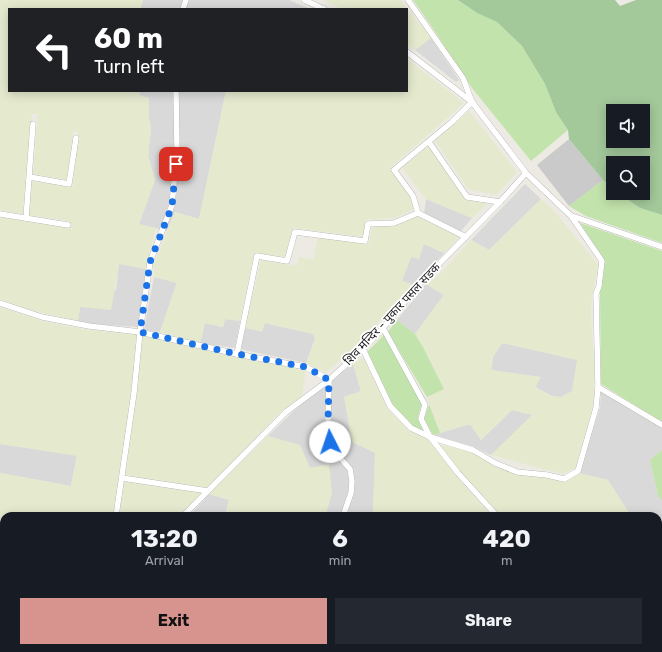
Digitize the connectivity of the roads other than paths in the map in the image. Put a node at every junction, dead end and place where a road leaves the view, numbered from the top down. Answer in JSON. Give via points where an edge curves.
{"nodes":[{"id":1,"x":304,"y":0,"type":"edge"},
{"id":2,"x":408,"y":0,"type":"edge"},
{"id":3,"x":322,"y":8,"type":"edge"},
{"id":4,"x":408,"y":53,"type":"edge"},
{"id":5,"x":176,"y":92,"type":"edge"},
{"id":6,"x":472,"y":102,"type":"junction"},
{"id":7,"x":33,"y":124,"type":"dead end"},
{"id":8,"x":76,"y":138,"type":"dead end"},
{"id":9,"x":429,"y":142,"type":"junction"},
{"id":10,"x":526,"y":173,"type":"junction"},
{"id":11,"x":30,"y":177,"type":"junction"},
{"id":12,"x":500,"y":202,"type":"junction"},
{"id":13,"x":418,"y":213,"type":"junction"},
{"id":14,"x":0,"y":214,"type":"edge"},
{"id":15,"x":572,"y":216,"type":"junction"},
{"id":16,"x":26,"y":218,"type":"junction"},
{"id":17,"x":68,"y":224,"type":"dead end"},
{"id":18,"x":466,"y":237,"type":"junction"},
{"id":19,"x":662,"y":247,"type":"edge"},
{"id":20,"x":0,"y":303,"type":"edge"},
{"id":21,"x":383,"y":328,"type":"junction"},
{"id":22,"x":140,"y":332,"type":"junction"},
{"id":23,"x":363,"y":348,"type":"junction"},
{"id":24,"x":237,"y":354,"type":"junction"},
{"id":25,"x":329,"y":380,"type":"junction"},
{"id":26,"x":598,"y":387,"type":"junction"},
{"id":27,"x":662,"y":425,"type":"edge"},
{"id":28,"x":430,"y":437,"type":"junction"},
{"id":29,"x":122,"y":478,"type":"junction"},
{"id":30,"x":208,"y":491,"type":"junction"},
{"id":31,"x":117,"y":512,"type":"edge"},
{"id":32,"x":187,"y":512,"type":"edge"},
{"id":33,"x":344,"y":512,"type":"edge"},
{"id":34,"x":493,"y":512,"type":"edge"}],
"edges":[{"from":1,"to":3,"type":"street"},
{"from":2,"to":6,"type":"street","via":[[462,78]]},
{"from":4,"to":6,"type":"street"},
{"from":5,"to":22,"type":"street","via":[[177,150],[172,206],[150,262]]},
{"from":6,"to":9,"type":"street"},
{"from":6,"to":10,"type":"street"},
{"from":7,"to":11,"type":"street"},
{"from":8,"to":11,"type":"street","via":[[69,184]]},
{"from":9,"to":12,"type":"street","via":[[467,197]]},
{"from":9,"to":13,"type":"street","via":[[394,170],[413,196]]},
{"from":10,"to":12,"type":"street","name":"शिव मन्दिर - पुकार पसल सडक"},
{"from":10,"to":15,"type":"street"},
{"from":11,"to":16,"type":"street"},
{"from":12,"to":18,"type":"street","name":"शिव मन्दिर - पुकार पसल सडक"},
{"from":13,"to":18,"type":"street"},
{"from":13,"to":24,"type":"street","via":[[394,223],[368,224],[365,241],[295,232],[287,261],[257,256]]},
{"from":14,"to":16,"type":"street"},
{"from":15,"to":19,"type":"street"},
{"from":15,"to":26,"type":"street","via":[[602,261],[596,294]]},
{"from":16,"to":17,"type":"street"},
{"from":18,"to":21,"type":"street","name":"शिव मन्दिर - पुकार पसल सडक","via":[[420,283]]},
{"from":20,"to":22,"type":"street","via":[[42,316],[90,326]]},
{"from":21,"to":23,"type":"street","name":"शिव मन्दिर - पुकार पसल सडक"},
{"from":21,"to":28,"type":"street","via":[[426,405],[422,418]]},
{"from":22,"to":24,"type":"street"},
{"from":22,"to":29,"type":"street"},
{"from":23,"to":25,"type":"street","name":"शिव मन्दिर - पुकार पसल सडक"},
{"from":23,"to":28,"type":"street","via":[[390,406],[410,428]]},
{"from":24,"to":25,"type":"street","via":[[306,367]]},
{"from":25,"to":30,"type":"street","name":"शिव मन्दिर - पुकार पसल सडक","via":[[286,412]]},
{"from":25,"to":33,"type":"street","via":[[330,442],[333,450],[350,469],[352,481]]},
{"from":26,"to":27,"type":"street"},
{"from":26,"to":28,"type":"street","via":[[596,408],[578,471],[564,479],[517,472],[473,450]]},
{"from":28,"to":34,"type":"street"},
{"from":29,"to":30,"type":"street"},
{"from":29,"to":31,"type":"street"},
{"from":30,"to":32,"type":"street","name":"शिव मन्दिर - पुकार पसल सडक"}]}
